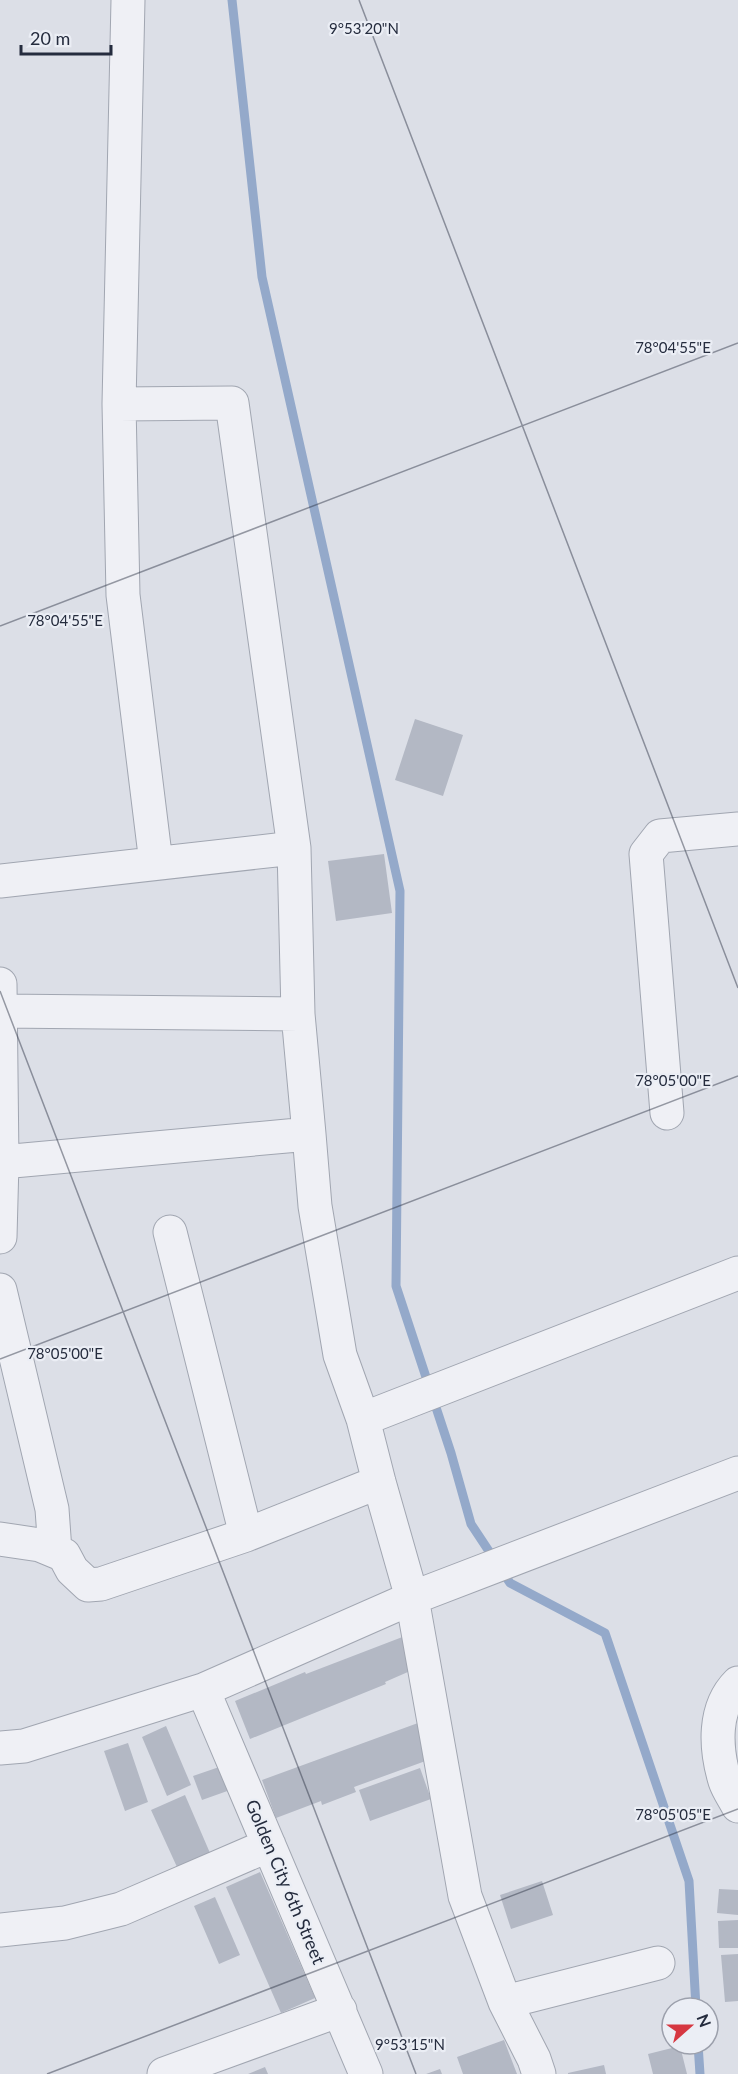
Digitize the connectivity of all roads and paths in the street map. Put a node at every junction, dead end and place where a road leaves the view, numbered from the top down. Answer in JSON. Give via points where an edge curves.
{"nodes":[{"id":1,"x":128,"y":0,"type":"edge"},
{"id":2,"x":119,"y":404,"type":"junction"},
{"id":3,"x":738,"y":829,"type":"edge"},
{"id":4,"x":294,"y":848,"type":"junction"},
{"id":5,"x":156,"y":864,"type":"junction"},
{"id":6,"x":0,"y":881,"type":"edge"},
{"id":7,"x":0,"y":1002,"type":"edge"},
{"id":8,"x":298,"y":1014,"type":"junction"},
{"id":9,"x":667,"y":1113,"type":"dead end"},
{"id":10,"x":309,"y":1134,"type":"junction"},
{"id":11,"x":2,"y":1162,"type":"junction"},
{"id":12,"x":170,"y":1232,"type":"dead end"},
{"id":13,"x":0,"y":1237,"type":"edge"},
{"id":14,"x":738,"y":1273,"type":"edge"},
{"id":15,"x":0,"y":1290,"type":"edge"},
{"id":16,"x":363,"y":1419,"type":"junction"},
{"id":17,"x":738,"y":1473,"type":"edge"},
{"id":18,"x":378,"y":1482,"type":"junction"},
{"id":19,"x":246,"y":1535,"type":"junction"},
{"id":20,"x":0,"y":1539,"type":"edge"},
{"id":21,"x":55,"y":1551,"type":"junction"},
{"id":22,"x":412,"y":1598,"type":"junction"},
{"id":23,"x":738,"y":1683,"type":"edge"},
{"id":24,"x":203,"y":1690,"type":"junction"},
{"id":25,"x":0,"y":1749,"type":"edge"},
{"id":26,"x":738,"y":1806,"type":"edge"},
{"id":27,"x":269,"y":1845,"type":"junction"},
{"id":28,"x":0,"y":1930,"type":"edge"},
{"id":29,"x":658,"y":1963,"type":"dead end"},
{"id":30,"x":505,"y":2002,"type":"junction"},
{"id":31,"x":340,"y":2010,"type":"junction"},
{"id":32,"x":164,"y":2074,"type":"edge"},
{"id":33,"x":366,"y":2074,"type":"edge"},
{"id":34,"x":539,"y":2074,"type":"edge"}],
"edges":[{"from":1,"to":2,"type":"street"},
{"from":2,"to":4,"type":"street","via":[[232,403]]},
{"from":2,"to":5,"type":"street","via":[[123,594]]},
{"from":3,"to":9,"type":"street","via":[[660,836],[646,854]]},
{"from":4,"to":5,"type":"street"},
{"from":4,"to":8,"type":"street"},
{"from":5,"to":6,"type":"street"},
{"from":7,"to":8,"type":"street"},
{"from":7,"to":11,"type":"street"},
{"from":8,"to":10,"type":"street"},
{"from":10,"to":11,"type":"street"},
{"from":10,"to":16,"type":"street","via":[[315,1206],[340,1355]]},
{"from":11,"to":13,"type":"street"},
{"from":12,"to":19,"type":"street"},
{"from":14,"to":16,"type":"street"},
{"from":15,"to":21,"type":"street","via":[[52,1509]]},
{"from":16,"to":18,"type":"street"},
{"from":17,"to":22,"type":"street"},
{"from":18,"to":19,"type":"street"},
{"from":18,"to":22,"type":"street"},
{"from":19,"to":21,"type":"street","via":[[101,1584],[88,1585]]},
{"from":20,"to":21,"type":"street"},
{"from":22,"to":24,"type":"street"},
{"from":22,"to":30,"type":"street","via":[[465,1896]]},
{"from":23,"to":26,"type":"street","via":[[730,1690],[719,1716],[718,1749],[725,1782]]},
{"from":24,"to":25,"type":"street","via":[[24,1746]]},
{"from":24,"to":27,"type":"street","name":"Golden City 6th Street"},
{"from":27,"to":28,"type":"street","via":[[121,1910],[65,1923]]},
{"from":27,"to":31,"type":"street","name":"Golden City 6th Street"},
{"from":29,"to":30,"type":"street"},
{"from":30,"to":34,"type":"street"},
{"from":31,"to":32,"type":"street"},
{"from":31,"to":33,"type":"street","name":"Golden City 6th Street"}]}
